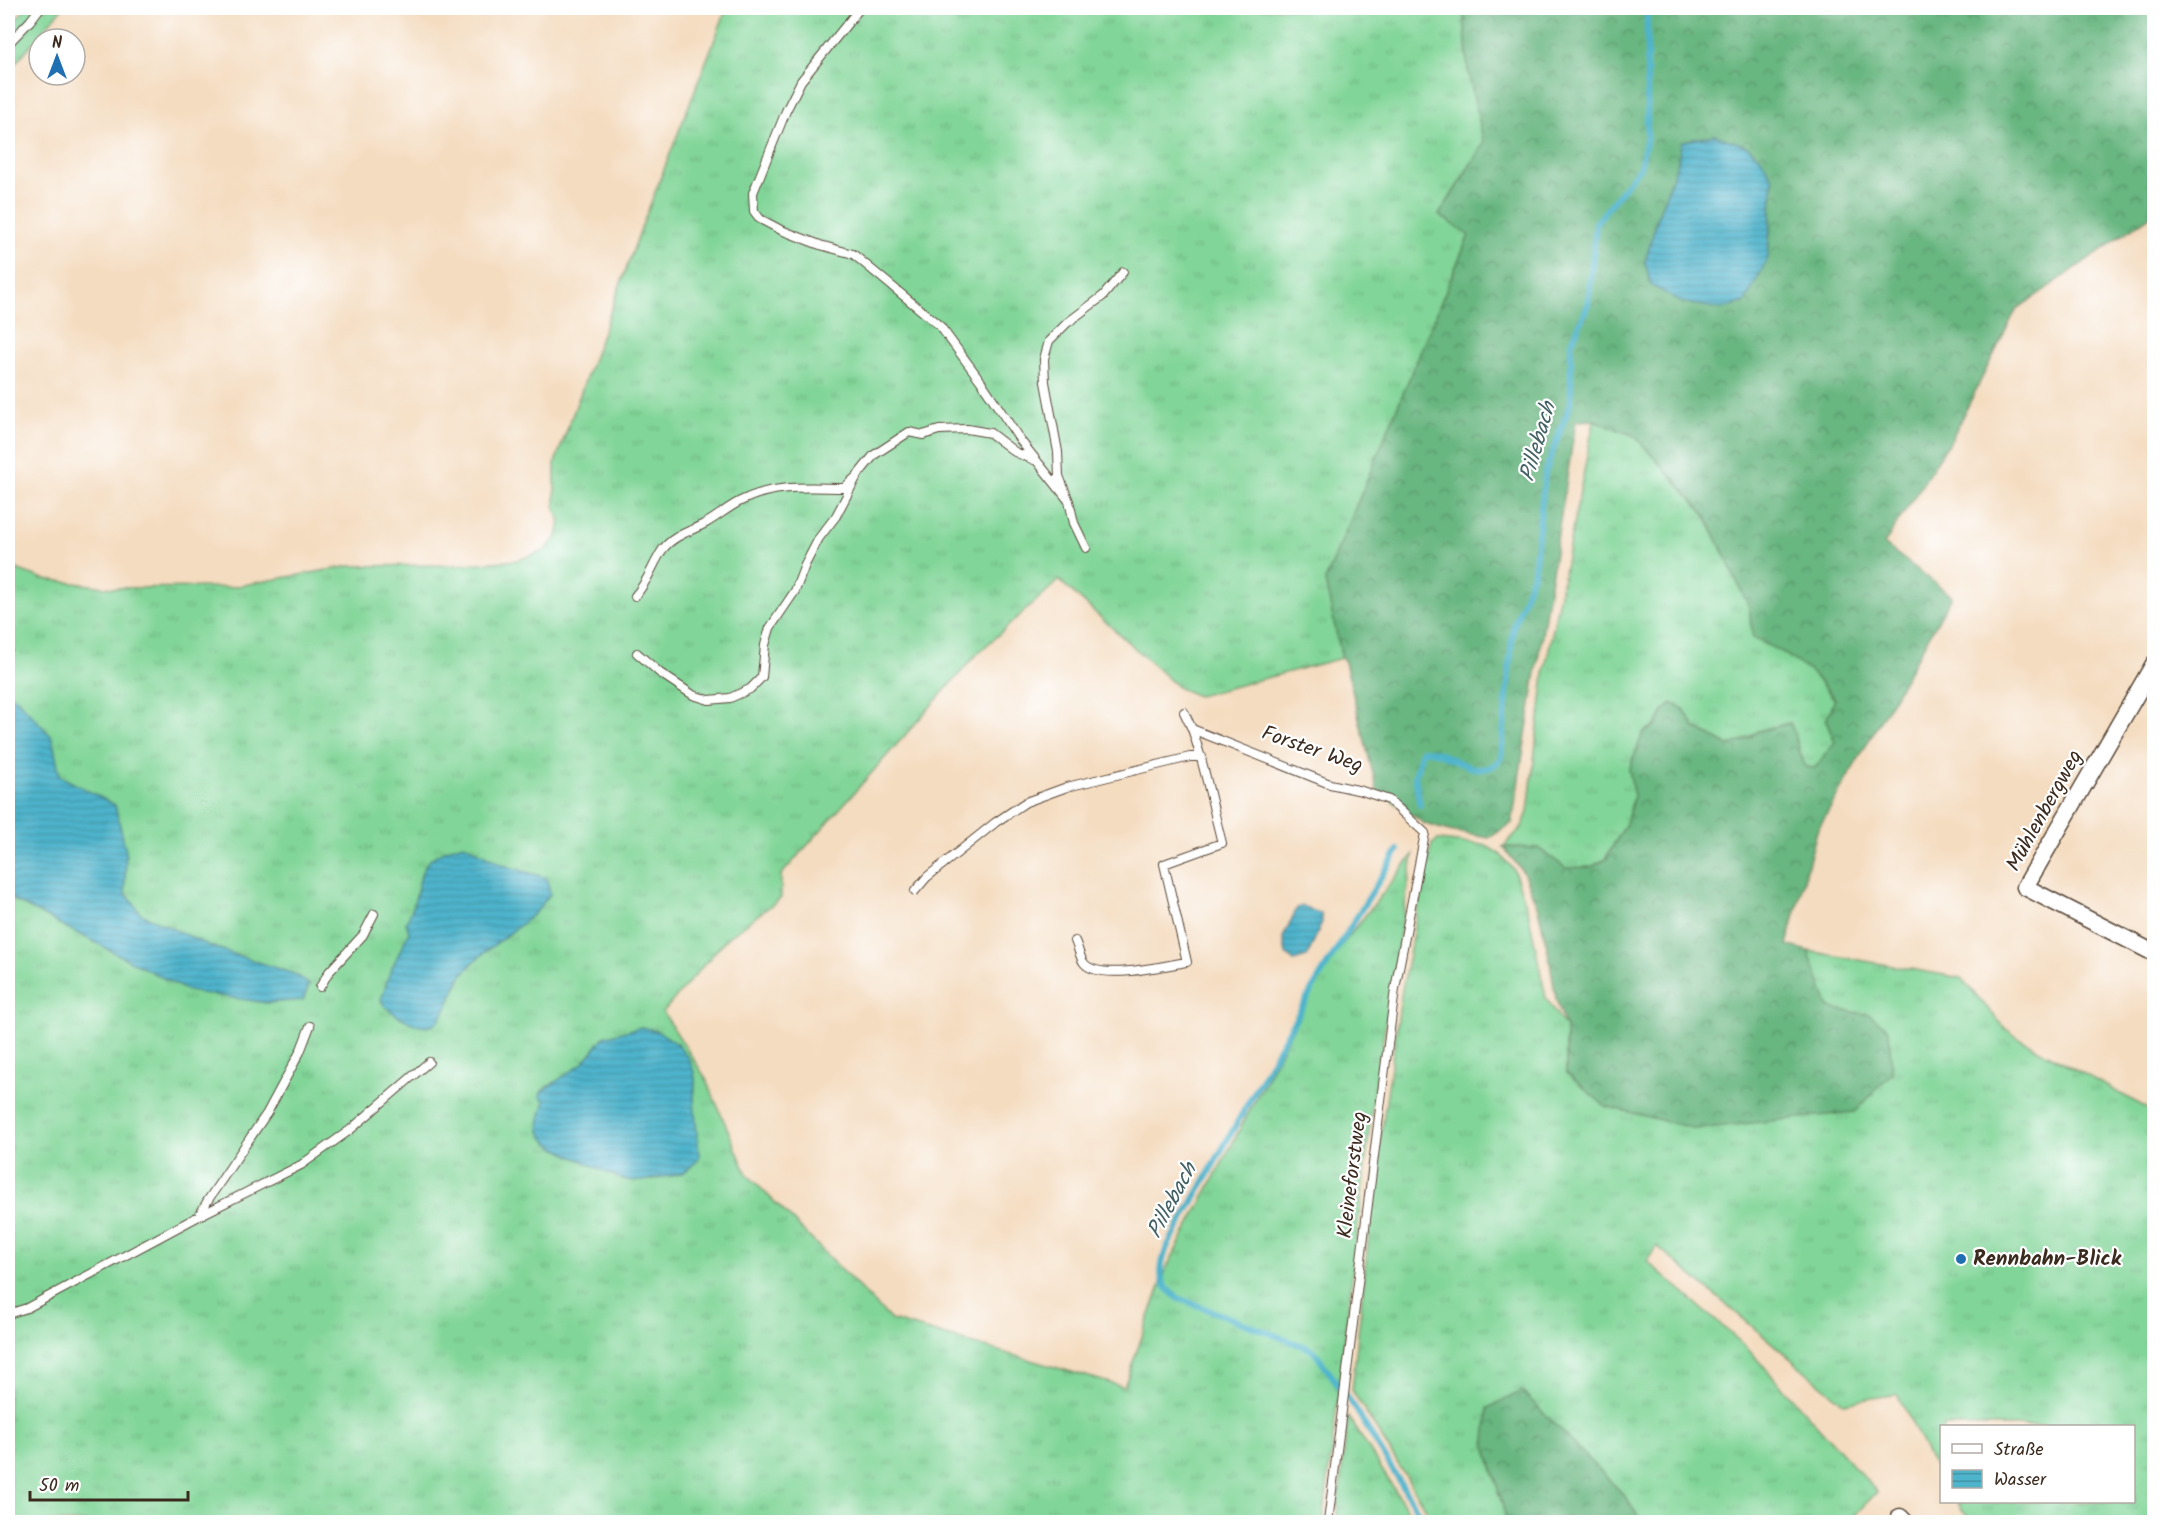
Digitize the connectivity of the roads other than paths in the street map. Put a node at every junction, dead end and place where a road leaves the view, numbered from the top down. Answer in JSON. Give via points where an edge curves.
{"nodes":[{"id":1,"x":40,"y":8,"type":"edge"},
{"id":2,"x":861,"y":8,"type":"edge"},
{"id":3,"x":8,"y":44,"type":"edge"},
{"id":4,"x":1124,"y":272,"type":"dead end"},
{"id":5,"x":1037,"y":462,"type":"junction"},
{"id":6,"x":857,"y":476,"type":"junction"},
{"id":7,"x":1069,"y":501,"type":"junction"},
{"id":8,"x":1086,"y":548,"type":"dead end"},
{"id":9,"x":635,"y":597,"type":"dead end"},
{"id":10,"x":637,"y":653,"type":"dead end"},
{"id":11,"x":2154,"y":664,"type":"edge"},
{"id":12,"x":1185,"y":712,"type":"dead end"},
{"id":13,"x":1192,"y":729,"type":"junction"},
{"id":14,"x":1202,"y":757,"type":"junction"},
{"id":15,"x":1425,"y":833,"type":"joint"},
{"id":16,"x":915,"y":891,"type":"dead end"},
{"id":17,"x":374,"y":914,"type":"dead end"},
{"id":18,"x":1075,"y":941,"type":"dead end"},
{"id":19,"x":2154,"y":953,"type":"edge"},
{"id":20,"x":320,"y":987,"type":"dead end"},
{"id":21,"x":310,"y":1026,"type":"dead end"},
{"id":22,"x":429,"y":1062,"type":"dead end"},
{"id":23,"x":199,"y":1216,"type":"junction"},
{"id":24,"x":8,"y":1314,"type":"edge"},
{"id":25,"x":1328,"y":1522,"type":"edge"}],
"edges":[{"from":1,"to":3,"type":"lane"},
{"from":2,"to":5,"type":"lane","via":[[801,81],[753,192],[754,211],[760,219],[781,230],[853,254],[940,326]]},
{"from":4,"to":7,"type":"lane","via":[[1103,296],[1049,341],[1044,359],[1059,476]]},
{"from":5,"to":6,"type":"lane","via":[[990,434],[967,429],[923,435],[909,432],[874,455]]},
{"from":5,"to":7,"type":"lane"},
{"from":6,"to":9,"type":"lane","via":[[844,488],[765,490],[725,509],[664,549]]},
{"from":6,"to":10,"type":"lane","via":[[819,538],[795,591],[770,628],[762,677],[750,689],[730,698],[709,700],[693,695]]},
{"from":7,"to":8,"type":"lane"},
{"from":11,"to":19,"type":"street","name":"Mühlenbergweg","via":[[2025,887]]},
{"from":12,"to":13,"type":"lane"},
{"from":13,"to":14,"type":"lane"},
{"from":13,"to":15,"type":"lane","name":"Forster Weg","via":[[1330,784],[1389,800]]},
{"from":14,"to":16,"type":"lane","via":[[1089,782],[1026,802],[927,877]]},
{"from":14,"to":18,"type":"lane","via":[[1222,843],[1164,864],[1187,962],[1097,971],[1084,963]]},
{"from":15,"to":25,"type":"lane","name":"Kleineforstweg","via":[[1395,989]]},
{"from":17,"to":20,"type":"lane","via":[[363,935]]},
{"from":21,"to":23,"type":"lane","via":[[267,1113]]},
{"from":22,"to":23,"type":"lane","via":[[350,1130],[301,1165]]},
{"from":23,"to":24,"type":"lane","via":[[27,1308]]}]}
